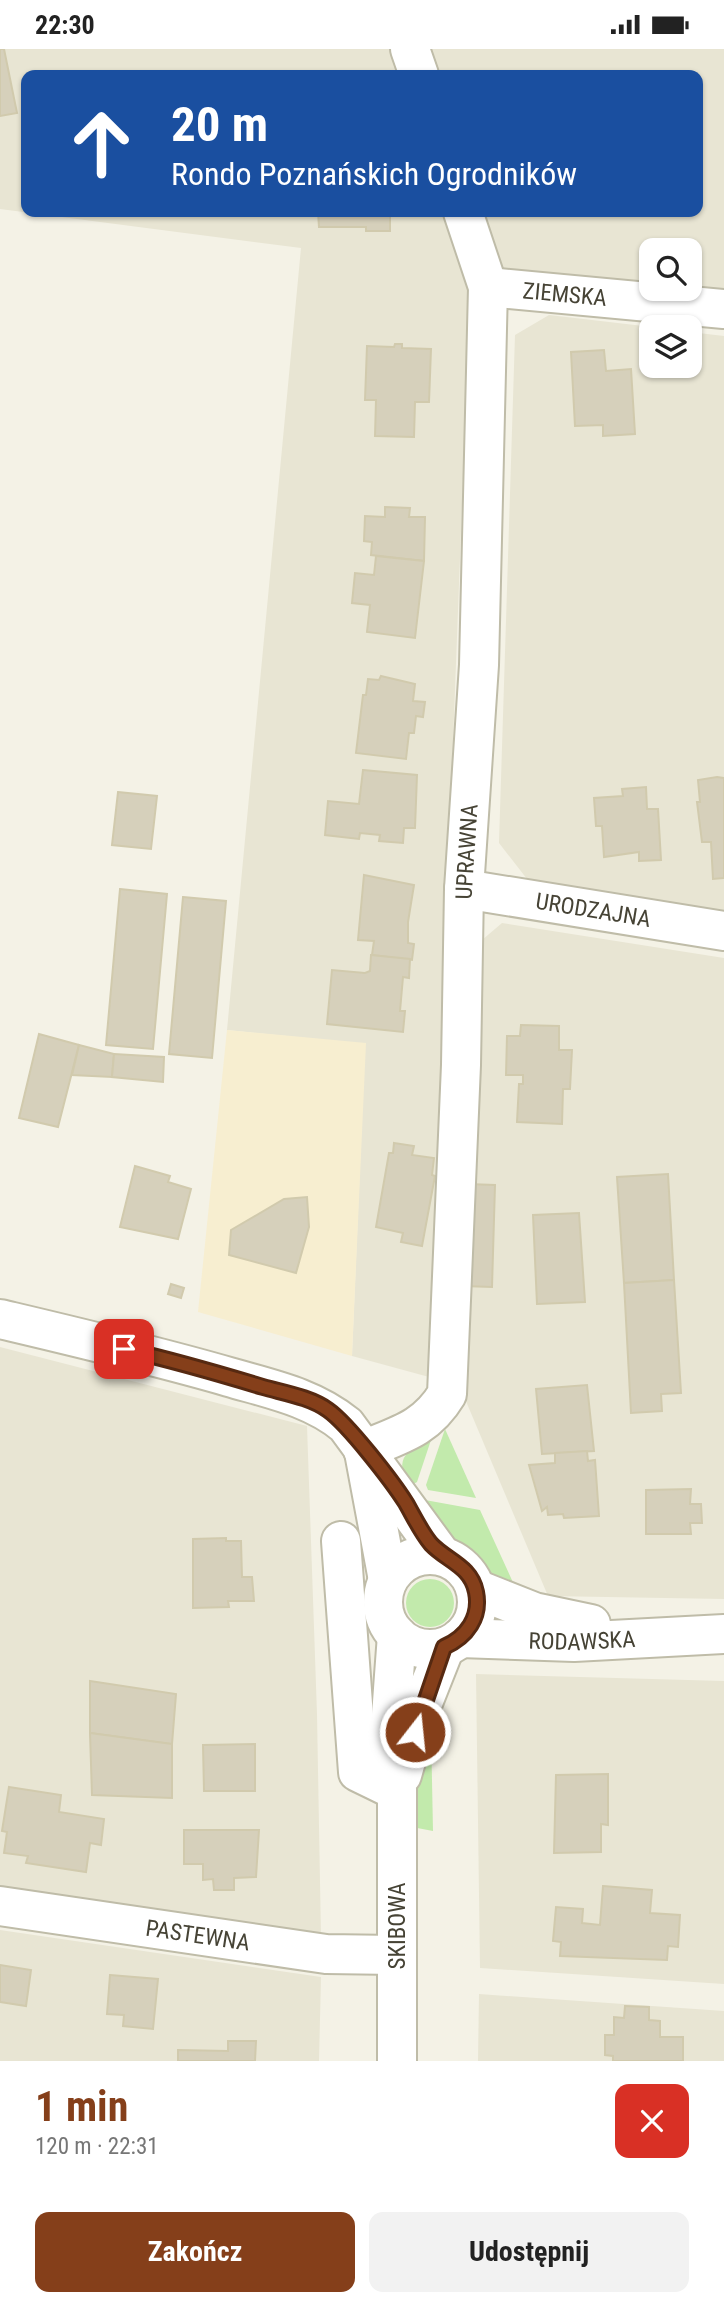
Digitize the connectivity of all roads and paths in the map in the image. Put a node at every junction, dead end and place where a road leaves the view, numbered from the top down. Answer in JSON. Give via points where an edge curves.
{"nodes":[{"id":1,"x":410,"y":49,"type":"edge"},
{"id":2,"x":417,"y":70,"type":"edge"},
{"id":3,"x":465,"y":217,"type":"edge"},
{"id":4,"x":488,"y":287,"type":"junction"},
{"id":5,"x":724,"y":309,"type":"edge"},
{"id":6,"x":464,"y":889,"type":"junction"},
{"id":7,"x":724,"y":931,"type":"edge"},
{"id":8,"x":0,"y":1319,"type":"edge"},
{"id":9,"x":363,"y":1450,"type":"junction"},
{"id":10,"x":341,"y":1541,"type":"dead end"},
{"id":11,"x":442,"y":1556,"type":"junction"},
{"id":12,"x":388,"y":1580,"type":"junction"},
{"id":13,"x":476,"y":1590,"type":"junction"},
{"id":14,"x":715,"y":1634,"type":"edge"},
{"id":15,"x":397,"y":1635,"type":"junction"},
{"id":16,"x":452,"y":1642,"type":"junction"},
{"id":17,"x":397,"y":1790,"type":"junction"},
{"id":18,"x":0,"y":1906,"type":"edge"},
{"id":19,"x":396,"y":1955,"type":"junction"},
{"id":20,"x":397,"y":2061,"type":"edge"}],
"edges":[{"from":1,"to":2,"type":"street"},
{"from":3,"to":4,"type":"street","name":"UPRAWNA"},
{"from":4,"to":5,"type":"street","name":"ZIEMSKA"},
{"from":4,"to":6,"type":"street","name":"UPRAWNA","via":[[479,665]]},
{"from":6,"to":7,"type":"street","name":"URODZAJNA"},
{"from":6,"to":9,"type":"street","name":"UPRAWNA","via":[[447,1394],[421,1425]]},
{"from":8,"to":9,"type":"street","via":[[174,1361],[303,1399],[346,1425]]},
{"from":9,"to":11,"type":"street"},
{"from":9,"to":12,"type":"street"},
{"from":10,"to":17,"type":"street","via":[[358,1772]]},
{"from":11,"to":12,"type":"street","via":[[411,1558]]},
{"from":11,"to":13,"type":"street","via":[[469,1574]]},
{"from":12,"to":15,"type":"street","via":[[383,1609]]},
{"from":13,"to":14,"type":"street","name":"RODAWSKA","via":[[574,1622]]},
{"from":13,"to":16,"type":"street","via":[[475,1616]]},
{"from":14,"to":16,"type":"street","name":"RODAWSKA","via":[[574,1642]]},
{"from":15,"to":16,"type":"street","via":[[419,1648]]},
{"from":15,"to":17,"type":"street","name":"SKIBOWA","via":[[389,1743]]},
{"from":16,"to":17,"type":"street","name":"SKIBOWA","via":[[422,1705]]},
{"from":17,"to":19,"type":"street","name":"SKIBOWA"},
{"from":18,"to":19,"type":"street","name":"PASTEWNA","via":[[326,1954]]},
{"from":19,"to":20,"type":"street","name":"SKIBOWA"}]}
